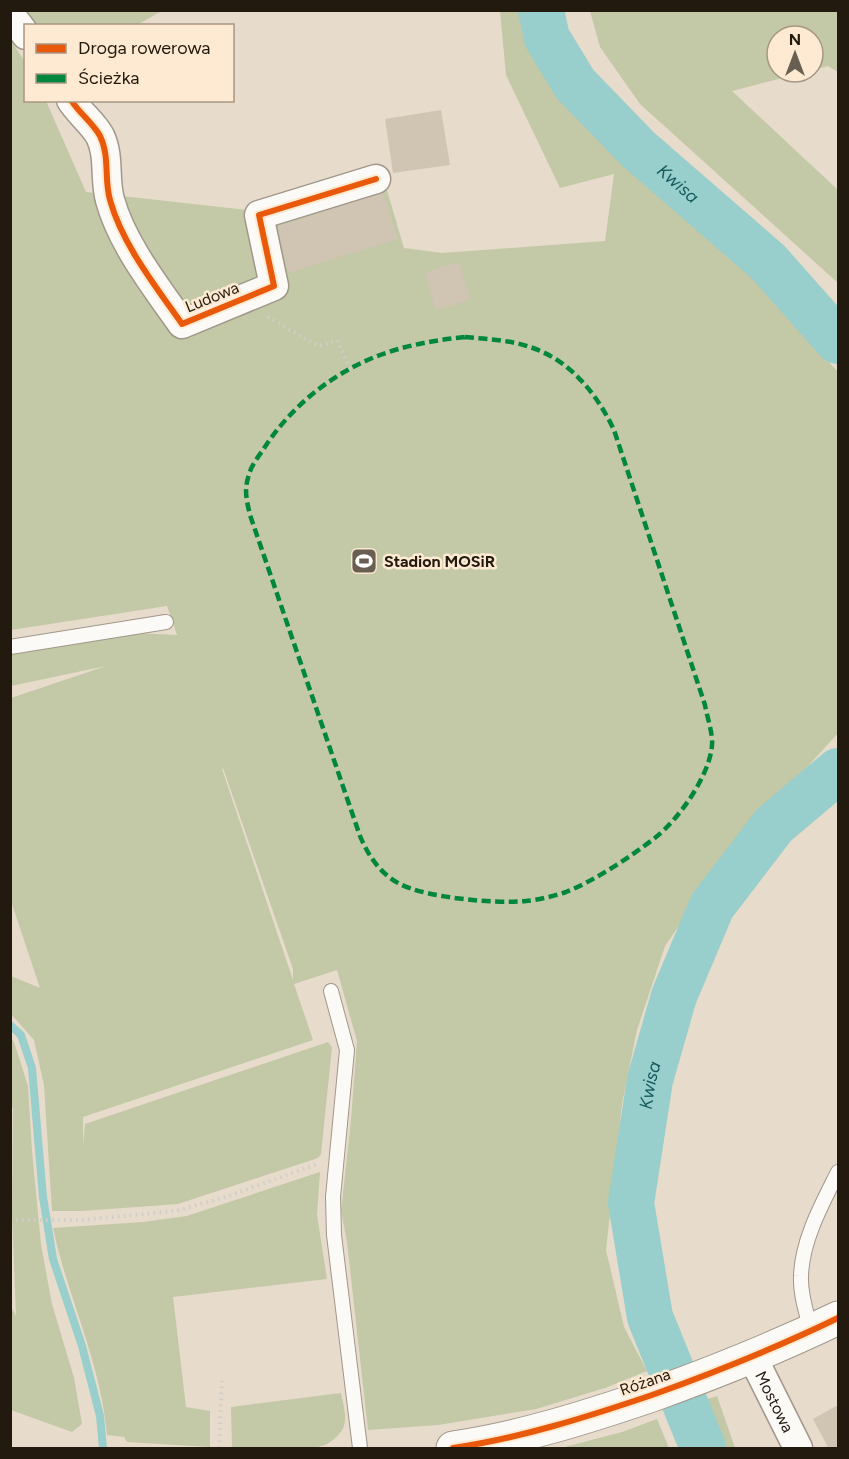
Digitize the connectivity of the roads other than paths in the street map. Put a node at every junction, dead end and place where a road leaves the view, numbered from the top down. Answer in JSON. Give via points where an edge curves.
{"nodes":[{"id":1,"x":10,"y":14,"type":"edge"},
{"id":2,"x":24,"y":32,"type":"edge"},
{"id":3,"x":73,"y":102,"type":"edge"},
{"id":4,"x":376,"y":179,"type":"dead end"},
{"id":5,"x":166,"y":622,"type":"dead end"},
{"id":6,"x":10,"y":647,"type":"edge"},
{"id":7,"x":331,"y":991,"type":"dead end"},
{"id":8,"x":838,"y":1172,"type":"edge"},
{"id":9,"x":825,"y":1324,"type":"edge"},
{"id":10,"x":752,"y":1356,"type":"junction"},
{"id":11,"x":360,"y":1449,"type":"edge"},
{"id":12,"x":453,"y":1449,"type":"edge"},
{"id":13,"x":798,"y":1449,"type":"edge"}],
"edges":[{"from":1,"to":2,"type":"street"},
{"from":3,"to":4,"type":"street","name":"Ludowa","via":[[100,136],[110,200],[125,236],[182,324],[274,286],[260,215]]},
{"from":5,"to":6,"type":"lane"},
{"from":7,"to":11,"type":"lane","via":[[347,1050],[333,1197],[334,1235]]},
{"from":8,"to":9,"type":"lane","via":[[803,1256],[800,1278],[803,1301]]},
{"from":9,"to":10,"type":"street","name":"Różana"},
{"from":10,"to":12,"type":"street","name":"Różana","via":[[620,1406],[547,1428]]},
{"from":10,"to":13,"type":"street","name":"Mostowa"}]}
